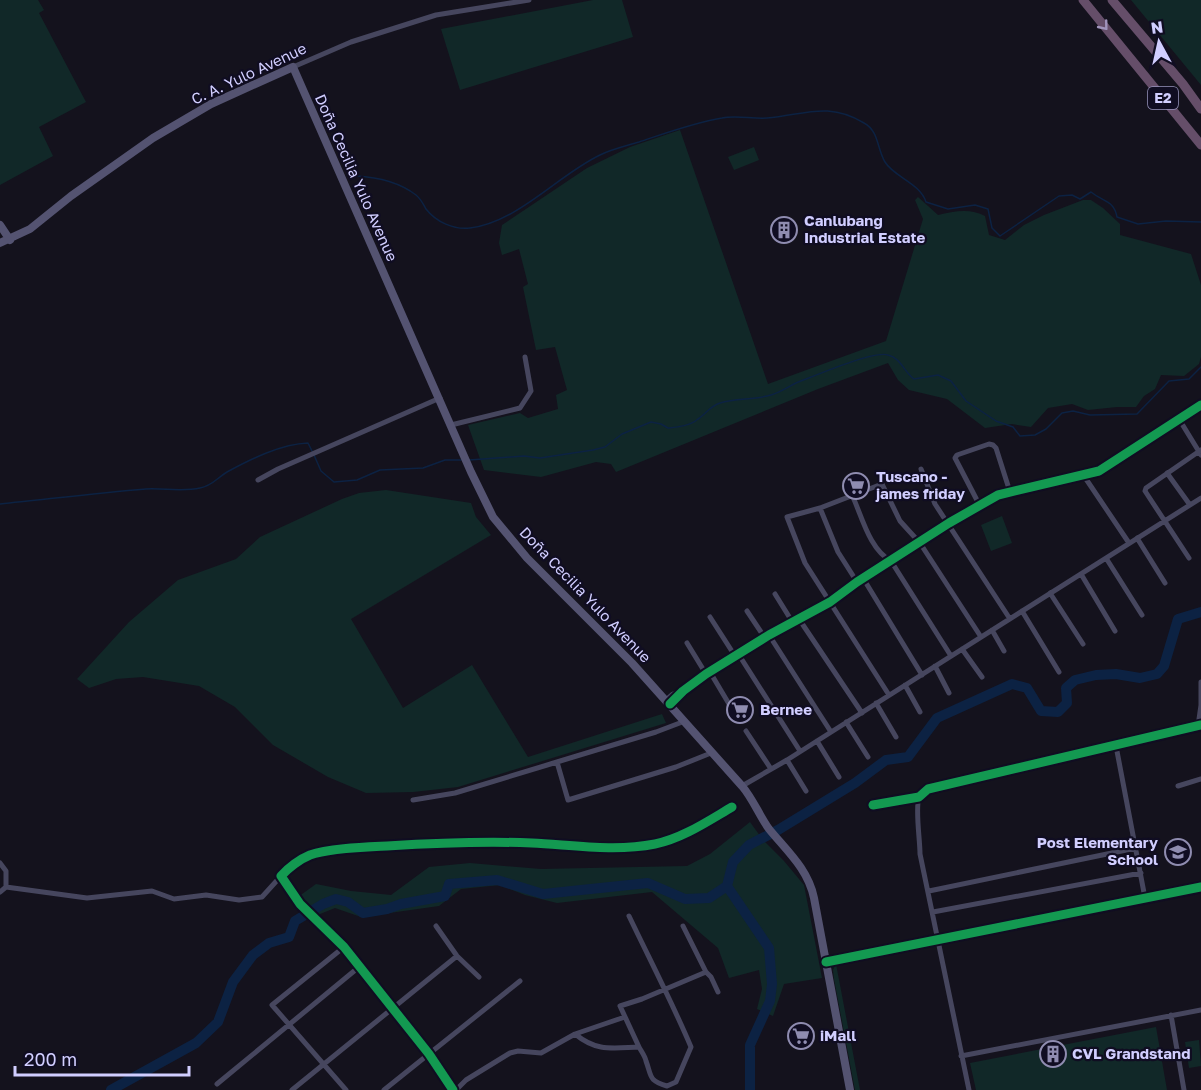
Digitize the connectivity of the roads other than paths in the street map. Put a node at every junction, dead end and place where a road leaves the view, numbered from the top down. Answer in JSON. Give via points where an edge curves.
{"nodes":[{"id":1,"x":529,"y":0,"type":"edge"},
{"id":2,"x":1083,"y":0,"type":"edge"},
{"id":3,"x":1112,"y":0,"type":"edge"},
{"id":4,"x":294,"y":67,"type":"junction"},
{"id":5,"x":1201,"y":109,"type":"edge"},
{"id":6,"x":1201,"y":145,"type":"edge"},
{"id":7,"x":0,"y":225,"type":"edge"},
{"id":8,"x":10,"y":240,"type":"junction"},
{"id":9,"x":0,"y":243,"type":"edge"},
{"id":10,"x":0,"y":250,"type":"edge"},
{"id":11,"x":525,"y":357,"type":"dead end"},
{"id":12,"x":440,"y":398,"type":"junction"},
{"id":13,"x":1201,"y":405,"type":"edge"},
{"id":14,"x":1179,"y":419,"type":"junction"},
{"id":15,"x":452,"y":425,"type":"junction"},
{"id":16,"x":1200,"y":452,"type":"edge"},
{"id":17,"x":921,"y":470,"type":"dead end"},
{"id":18,"x":1167,"y":473,"type":"junction"},
{"id":19,"x":1084,"y":476,"type":"junction"},
{"id":20,"x":258,"y":480,"type":"dead end"},
{"id":21,"x":1010,"y":492,"type":"junction"},
{"id":22,"x":852,"y":495,"type":"junction"},
{"id":23,"x":1199,"y":499,"type":"edge"},
{"id":24,"x":1190,"y":505,"type":"junction"},
{"id":25,"x":980,"y":506,"type":"junction"},
{"id":26,"x":1201,"y":506,"type":"edge"},
{"id":27,"x":820,"y":507,"type":"junction"},
{"id":28,"x":1166,"y":520,"type":"junction"},
{"id":29,"x":949,"y":523,"type":"junction"},
{"id":30,"x":1137,"y":538,"type":"junction"},
{"id":31,"x":920,"y":543,"type":"junction"},
{"id":32,"x":1129,"y":543,"type":"junction"},
{"id":33,"x":1106,"y":558,"type":"junction"},
{"id":34,"x":1189,"y":558,"type":"dead end"},
{"id":35,"x":891,"y":561,"type":"junction"},
{"id":36,"x":1081,"y":574,"type":"junction"},
{"id":37,"x":860,"y":580,"type":"junction"},
{"id":38,"x":1165,"y":583,"type":"dead end"},
{"id":39,"x":1050,"y":593,"type":"junction"},
{"id":40,"x":775,"y":594,"type":"dead end"},
{"id":41,"x":830,"y":602,"type":"junction"},
{"id":42,"x":747,"y":611,"type":"dead end"},
{"id":43,"x":1022,"y":611,"type":"junction"},
{"id":44,"x":1142,"y":615,"type":"dead end"},
{"id":45,"x":710,"y":617,"type":"dead end"},
{"id":46,"x":1010,"y":619,"type":"junction"},
{"id":47,"x":796,"y":621,"type":"junction"},
{"id":48,"x":992,"y":630,"type":"junction"},
{"id":49,"x":1115,"y":631,"type":"dead end"},
{"id":50,"x":767,"y":637,"type":"junction"},
{"id":51,"x":981,"y":637,"type":"junction"},
{"id":52,"x":687,"y":643,"type":"dead end"},
{"id":53,"x":1083,"y":644,"type":"dead end"},
{"id":54,"x":962,"y":649,"type":"junction"},
{"id":55,"x":1004,"y":651,"type":"dead end"},
{"id":56,"x":737,"y":655,"type":"junction"},
{"id":57,"x":951,"y":656,"type":"junction"},
{"id":58,"x":935,"y":666,"type":"junction"},
{"id":59,"x":1059,"y":672,"type":"dead end"},
{"id":60,"x":708,"y":673,"type":"junction"},
{"id":61,"x":922,"y":675,"type":"junction"},
{"id":62,"x":982,"y":677,"type":"dead end"},
{"id":63,"x":1201,"y":682,"type":"edge"},
{"id":64,"x":904,"y":685,"type":"junction"},
{"id":65,"x":949,"y":693,"type":"dead end"},
{"id":66,"x":889,"y":695,"type":"junction"},
{"id":67,"x":668,"y":702,"type":"junction"},
{"id":68,"x":876,"y":703,"type":"junction"},
{"id":69,"x":732,"y":709,"type":"dead end"},
{"id":70,"x":920,"y":712,"type":"dead end"},
{"id":71,"x":862,"y":713,"type":"junction"},
{"id":72,"x":685,"y":721,"type":"junction"},
{"id":73,"x":846,"y":723,"type":"junction"},
{"id":74,"x":1199,"y":726,"type":"edge"},
{"id":75,"x":746,"y":731,"type":"dead end"},
{"id":76,"x":831,"y":732,"type":"junction"},
{"id":77,"x":896,"y":736,"type":"dead end"},
{"id":78,"x":817,"y":741,"type":"junction"},
{"id":79,"x":1116,"y":746,"type":"junction"},
{"id":80,"x":800,"y":752,"type":"junction"},
{"id":81,"x":711,"y":753,"type":"junction"},
{"id":82,"x":868,"y":757,"type":"dead end"},
{"id":83,"x":787,"y":760,"type":"junction"},
{"id":84,"x":557,"y":762,"type":"junction"},
{"id":85,"x":771,"y":769,"type":"junction"},
{"id":86,"x":839,"y":777,"type":"dead end"},
{"id":87,"x":1201,"y":779,"type":"edge"},
{"id":88,"x":742,"y":786,"type":"junction"},
{"id":89,"x":1178,"y":786,"type":"dead end"},
{"id":90,"x":806,"y":791,"type":"dead end"},
{"id":91,"x":919,"y":797,"type":"junction"},
{"id":92,"x":413,"y":800,"type":"dead end"},
{"id":93,"x":873,"y":805,"type":"dead end"},
{"id":94,"x":732,"y":807,"type":"dead end"},
{"id":95,"x":1136,"y":848,"type":"junction"},
{"id":96,"x":0,"y":863,"type":"edge"},
{"id":97,"x":1141,"y":873,"type":"junction"},
{"id":98,"x":281,"y":876,"type":"junction"},
{"id":99,"x":6,"y":887,"type":"junction"},
{"id":100,"x":1201,"y":887,"type":"edge"},
{"id":101,"x":929,"y":891,"type":"junction"},
{"id":102,"x":0,"y":892,"type":"edge"},
{"id":103,"x":1145,"y":898,"type":"junction"},
{"id":104,"x":933,"y":912,"type":"junction"},
{"id":105,"x":629,"y":916,"type":"dead end"},
{"id":106,"x":436,"y":926,"type":"dead end"},
{"id":107,"x":683,"y":926,"type":"dead end"},
{"id":108,"x":938,"y":939,"type":"junction"},
{"id":109,"x":344,"y":947,"type":"junction"},
{"id":110,"x":457,"y":956,"type":"junction"},
{"id":111,"x":826,"y":962,"type":"junction"},
{"id":112,"x":359,"y":967,"type":"junction"},
{"id":113,"x":706,"y":972,"type":"junction"},
{"id":114,"x":479,"y":977,"type":"dead end"},
{"id":115,"x":520,"y":981,"type":"dead end"},
{"id":116,"x":666,"y":989,"type":"junction"},
{"id":117,"x":718,"y":992,"type":"dead end"},
{"id":118,"x":392,"y":1010,"type":"junction"},
{"id":119,"x":1201,"y":1010,"type":"edge"},
{"id":120,"x":1171,"y":1015,"type":"junction"},
{"id":121,"x":625,"y":1017,"type":"junction"},
{"id":122,"x":289,"y":1025,"type":"junction"},
{"id":123,"x":575,"y":1034,"type":"junction"},
{"id":124,"x":639,"y":1047,"type":"junction"},
{"id":125,"x":429,"y":1054,"type":"junction"},
{"id":126,"x":961,"y":1056,"type":"junction"},
{"id":127,"x":325,"y":1065,"type":"junction"},
{"id":128,"x":217,"y":1084,"type":"dead end"},
{"id":129,"x":292,"y":1090,"type":"edge"},
{"id":130,"x":346,"y":1090,"type":"edge"},
{"id":131,"x":384,"y":1090,"type":"edge"},
{"id":132,"x":455,"y":1090,"type":"edge"},
{"id":133,"x":850,"y":1090,"type":"edge"},
{"id":134,"x":969,"y":1090,"type":"edge"},
{"id":135,"x":1184,"y":1090,"type":"edge"}],
"edges":[{"from":1,"to":4,"type":"street","name":"C. A. Yulo Avenue","via":[[436,15],[351,42]]},
{"from":2,"to":6,"type":"highway","number":"E2","one_way":true},
{"from":3,"to":5,"type":"highway","number":"E2"},
{"from":4,"to":8,"type":"main road","name":"C. A. Yulo Avenue","via":[[211,104],[153,138]]},
{"from":4,"to":12,"type":"main road","name":"Doña Cecilia Yulo Avenue"},
{"from":7,"to":8,"type":"main road"},
{"from":8,"to":9,"type":"main road","name":"C. A. Yulo Avenue"},
{"from":8,"to":10,"type":"main road","name":"C. A. Yulo Avenue"},
{"from":11,"to":15,"type":"street","via":[[531,391],[520,408]]},
{"from":12,"to":15,"type":"main road","name":"Doña Cecilia Yulo Avenue"},
{"from":12,"to":20,"type":"street"},
{"from":13,"to":14,"type":"street"},
{"from":14,"to":16,"type":"street"},
{"from":14,"to":19,"type":"street","via":[[1099,471]]},
{"from":15,"to":67,"type":"main road","name":"Doña Cecilia Yulo Avenue","via":[[493,517],[527,558]]},
{"from":16,"to":18,"type":"street"},
{"from":17,"to":29,"type":"street"},
{"from":18,"to":24,"type":"street"},
{"from":18,"to":28,"type":"street","via":[[1145,491]]},
{"from":19,"to":21,"type":"street"},
{"from":19,"to":32,"type":"street"},
{"from":21,"to":25,"type":"street"},
{"from":21,"to":25,"type":"street","via":[[993,445],[957,455],[955,458]]},
{"from":22,"to":27,"type":"street"},
{"from":22,"to":31,"type":"street","via":[[882,484],[900,521]]},
{"from":22,"to":35,"type":"street","via":[[868,532],[883,556]]},
{"from":23,"to":24,"type":"street"},
{"from":23,"to":26,"type":"street"},
{"from":24,"to":28,"type":"street"},
{"from":25,"to":29,"type":"street"},
{"from":27,"to":37,"type":"street","via":[[838,552]]},
{"from":27,"to":41,"type":"street","via":[[787,517],[804,563]]},
{"from":28,"to":30,"type":"street"},
{"from":28,"to":34,"type":"street"},
{"from":29,"to":31,"type":"street"},
{"from":29,"to":46,"type":"street"},
{"from":30,"to":32,"type":"street"},
{"from":30,"to":38,"type":"street"},
{"from":31,"to":35,"type":"street"},
{"from":31,"to":51,"type":"street"},
{"from":32,"to":33,"type":"street"},
{"from":33,"to":36,"type":"street"},
{"from":33,"to":44,"type":"street"},
{"from":35,"to":37,"type":"street"},
{"from":35,"to":57,"type":"street"},
{"from":36,"to":39,"type":"street"},
{"from":36,"to":49,"type":"street"},
{"from":37,"to":41,"type":"street"},
{"from":37,"to":61,"type":"street"},
{"from":39,"to":43,"type":"street"},
{"from":39,"to":53,"type":"street"},
{"from":40,"to":47,"type":"street"},
{"from":41,"to":47,"type":"street"},
{"from":41,"to":66,"type":"street"},
{"from":42,"to":50,"type":"street"},
{"from":43,"to":46,"type":"street"},
{"from":43,"to":59,"type":"street"},
{"from":45,"to":56,"type":"street"},
{"from":46,"to":48,"type":"street"},
{"from":47,"to":50,"type":"street"},
{"from":47,"to":71,"type":"street"},
{"from":48,"to":51,"type":"street"},
{"from":48,"to":55,"type":"street"},
{"from":50,"to":56,"type":"street"},
{"from":50,"to":76,"type":"street"},
{"from":51,"to":54,"type":"street"},
{"from":52,"to":60,"type":"street"},
{"from":54,"to":57,"type":"street"},
{"from":54,"to":62,"type":"street"},
{"from":56,"to":60,"type":"street"},
{"from":56,"to":80,"type":"street"},
{"from":57,"to":58,"type":"street"},
{"from":58,"to":61,"type":"street"},
{"from":58,"to":65,"type":"street"},
{"from":60,"to":67,"type":"street","via":[[673,694]]},
{"from":60,"to":69,"type":"street"},
{"from":61,"to":64,"type":"street"},
{"from":63,"to":74,"type":"street"},
{"from":64,"to":66,"type":"street"},
{"from":64,"to":70,"type":"street"},
{"from":66,"to":68,"type":"street"},
{"from":67,"to":72,"type":"main road","name":"Doña Cecilia Yulo Avenue"},
{"from":68,"to":71,"type":"street"},
{"from":68,"to":77,"type":"street"},
{"from":71,"to":73,"type":"street"},
{"from":72,"to":81,"type":"main road","name":"Doña Cecilia Yulo Avenue"},
{"from":72,"to":84,"type":"street"},
{"from":73,"to":76,"type":"street"},
{"from":73,"to":82,"type":"street"},
{"from":74,"to":79,"type":"street"},
{"from":75,"to":85,"type":"street"},
{"from":76,"to":78,"type":"street"},
{"from":78,"to":80,"type":"street"},
{"from":78,"to":86,"type":"street"},
{"from":79,"to":91,"type":"street","via":[[928,789]]},
{"from":79,"to":95,"type":"street"},
{"from":80,"to":83,"type":"street"},
{"from":81,"to":84,"type":"street","via":[[568,800]]},
{"from":81,"to":88,"type":"main road","name":"Doña Cecilia Yulo Avenue"},
{"from":83,"to":85,"type":"street"},
{"from":83,"to":90,"type":"street"},
{"from":84,"to":92,"type":"street","via":[[455,793]]},
{"from":85,"to":88,"type":"street"},
{"from":87,"to":89,"type":"street"},
{"from":88,"to":111,"type":"main road","name":"Doña Cecilia Yulo Avenue","via":[[812,886]]},
{"from":91,"to":93,"type":"street"},
{"from":91,"to":101,"type":"street","via":[[920,854]]},
{"from":94,"to":98,"type":"street","via":[[693,830],[656,844],[588,847],[460,842],[355,847],[310,855]]},
{"from":95,"to":97,"type":"street"},
{"from":95,"to":101,"type":"street"},
{"from":96,"to":99,"type":"street","via":[[6,871]]},
{"from":97,"to":103,"type":"street"},
{"from":97,"to":104,"type":"street"},
{"from":98,"to":99,"type":"street","via":[[262,897],[239,900],[206,895],[174,899],[152,891],[87,898]]},
{"from":98,"to":109,"type":"street","via":[[300,904]]},
{"from":99,"to":102,"type":"street"},
{"from":100,"to":103,"type":"street"},
{"from":101,"to":104,"type":"street"},
{"from":103,"to":108,"type":"street"},
{"from":104,"to":108,"type":"street"},
{"from":105,"to":116,"type":"street"},
{"from":106,"to":110,"type":"street"},
{"from":107,"to":113,"type":"street"},
{"from":108,"to":111,"type":"street"},
{"from":108,"to":126,"type":"street"},
{"from":109,"to":112,"type":"street"},
{"from":109,"to":122,"type":"street","via":[[272,1005]]},
{"from":110,"to":114,"type":"street"},
{"from":110,"to":118,"type":"street"},
{"from":111,"to":133,"type":"main road","name":"Doña Cecilia Yulo Avenue"},
{"from":112,"to":118,"type":"street"},
{"from":112,"to":122,"type":"street"},
{"from":113,"to":116,"type":"street"},
{"from":113,"to":117,"type":"street"},
{"from":115,"to":125,"type":"street"},
{"from":116,"to":121,"type":"street","via":[[620,1006]]},
{"from":116,"to":124,"type":"street","via":[[691,1047],[676,1082],[667,1086],[655,1082]]},
{"from":118,"to":125,"type":"street"},
{"from":118,"to":127,"type":"street"},
{"from":119,"to":120,"type":"street"},
{"from":120,"to":126,"type":"street"},
{"from":120,"to":135,"type":"street"},
{"from":121,"to":123,"type":"street"},
{"from":121,"to":124,"type":"street"},
{"from":122,"to":127,"type":"street"},
{"from":122,"to":128,"type":"street"},
{"from":123,"to":124,"type":"street","via":[[595,1046]]},
{"from":123,"to":132,"type":"street","via":[[541,1053],[510,1053]]},
{"from":125,"to":131,"type":"street"},
{"from":125,"to":132,"type":"street"},
{"from":126,"to":134,"type":"street"},
{"from":127,"to":129,"type":"street"},
{"from":127,"to":130,"type":"street"}]}
